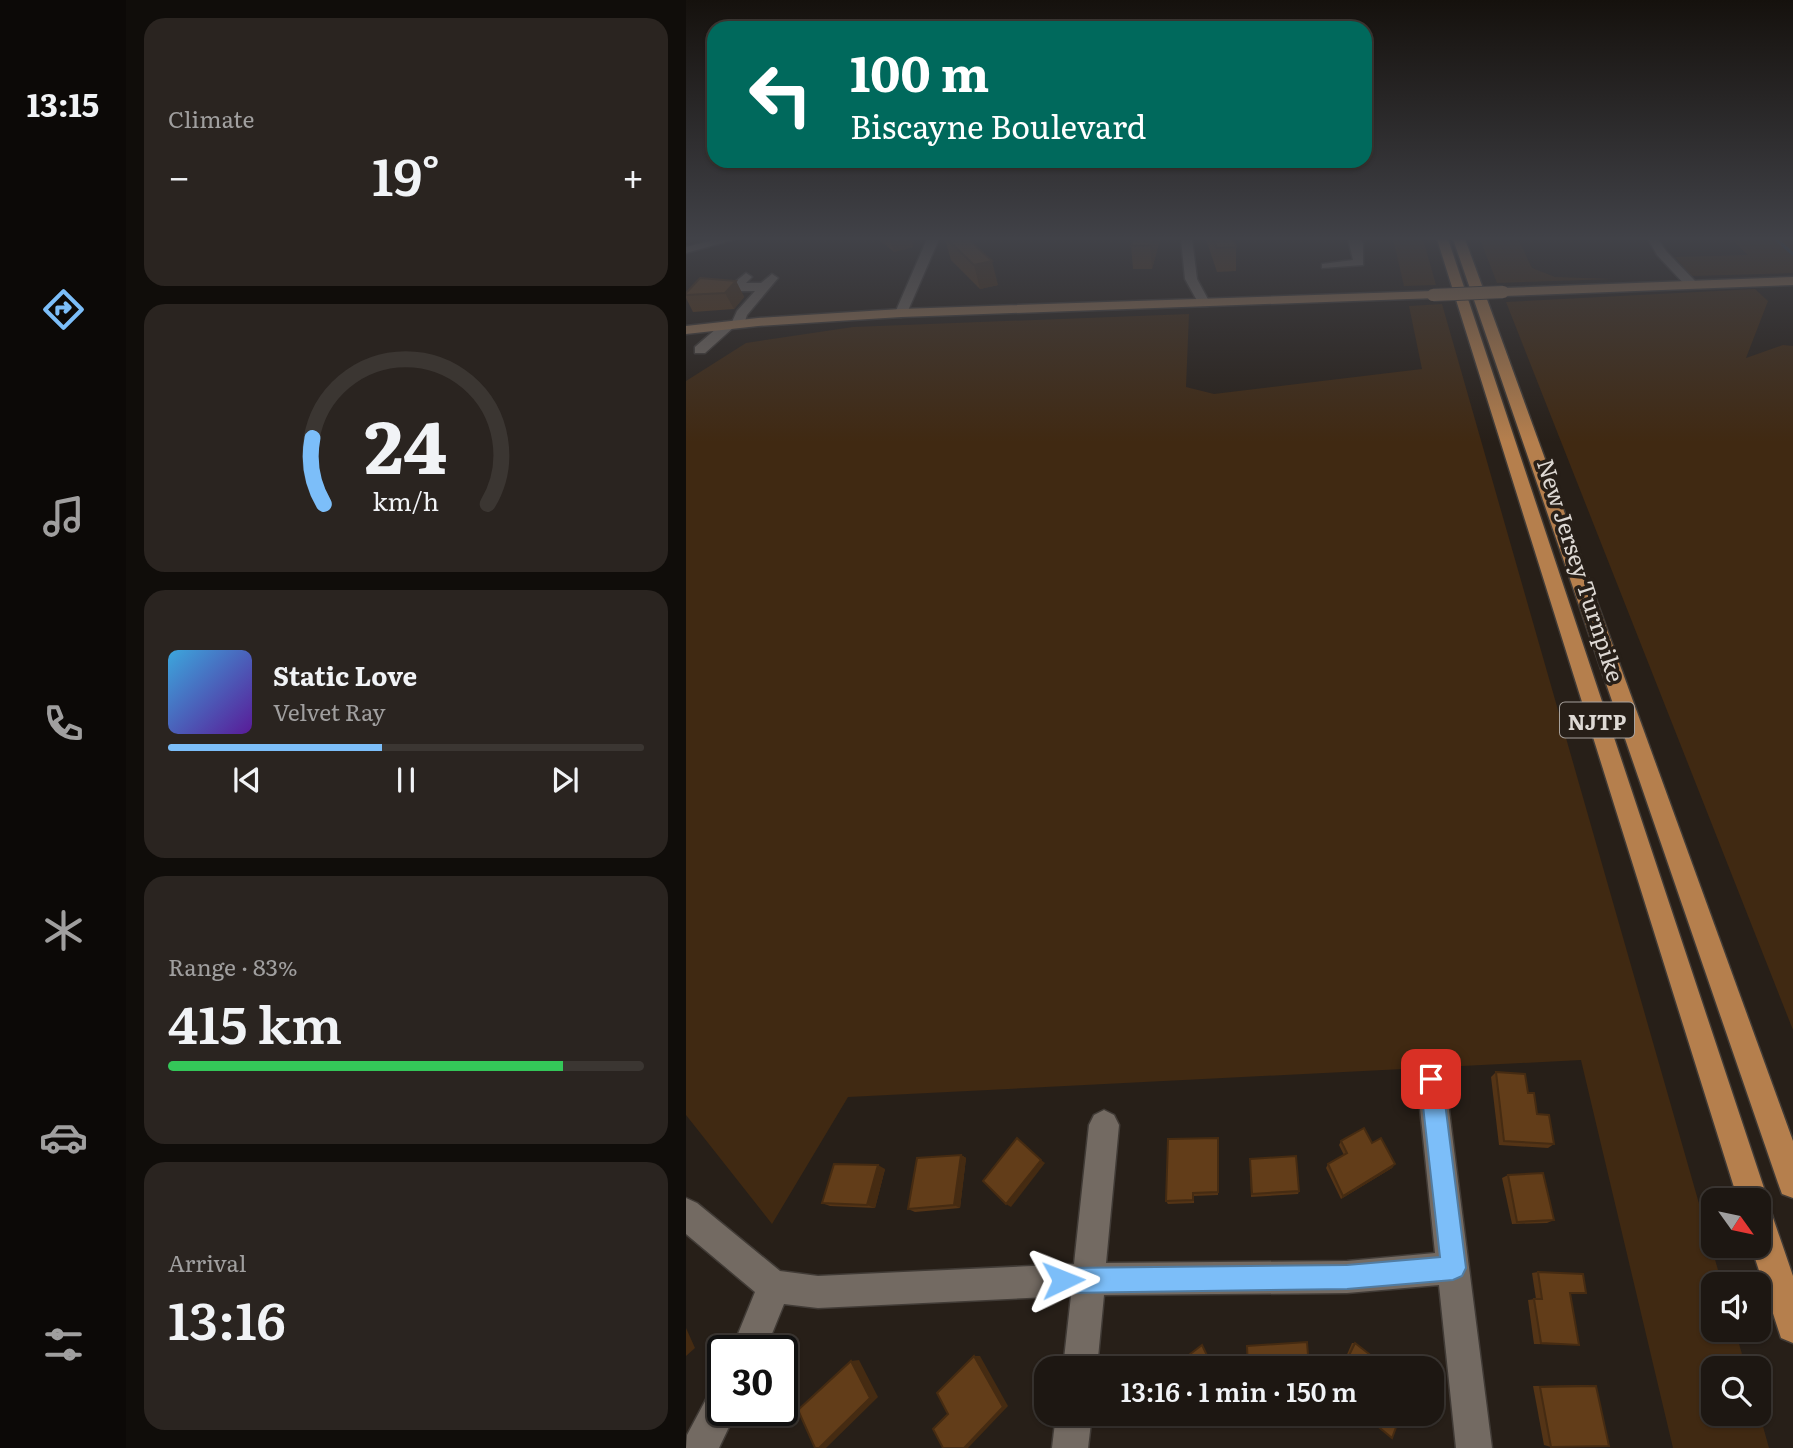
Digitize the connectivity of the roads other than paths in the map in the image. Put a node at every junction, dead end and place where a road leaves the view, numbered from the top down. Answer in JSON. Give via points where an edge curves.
{"nodes":[{"id":1,"x":747,"y":307,"type":"edge"},
{"id":2,"x":904,"y":307,"type":"edge"},
{"id":3,"x":1096,"y":307,"type":"edge"},
{"id":4,"x":1464,"y":307,"type":"edge"},
{"id":5,"x":1483,"y":307,"type":"edge"},
{"id":6,"x":901,"y":313,"type":"junction"},
{"id":7,"x":733,"y":324,"type":"junction"},
{"id":8,"x":686,"y":330,"type":"edge"},
{"id":9,"x":700,"y":350,"type":"dead end"},
{"id":10,"x":1431,"y":1079,"type":"dead end"},
{"id":11,"x":1104,"y":1125,"type":"dead end"},
{"id":12,"x":1793,"y":1183,"type":"edge"},
{"id":13,"x":1748,"y":1188,"type":"edge"},
{"id":14,"x":686,"y":1214,"type":"edge"},
{"id":15,"x":1771,"y":1257,"type":"edge"},
{"id":16,"x":1453,"y":1268,"type":"junction"},
{"id":17,"x":1090,"y":1279,"type":"junction"},
{"id":18,"x":773,"y":1286,"type":"junction"},
{"id":19,"x":1793,"y":1325,"type":"edge"},
{"id":20,"x":755,"y":1335,"type":"edge"},
{"id":21,"x":1081,"y":1356,"type":"edge"},
{"id":22,"x":711,"y":1426,"type":"edge"},
{"id":23,"x":1073,"y":1426,"type":"edge"},
{"id":24,"x":700,"y":1448,"type":"edge"},
{"id":25,"x":1070,"y":1448,"type":"edge"},
{"id":26,"x":1474,"y":1448,"type":"edge"}],
"edges":[{"from":1,"to":7,"type":"street"},
{"from":2,"to":6,"type":"street"},
{"from":3,"to":6,"type":"main road"},
{"from":4,"to":13,"type":"highway","name":"New Jersey Turnpike","number":"NJTP"},
{"from":5,"to":12,"type":"highway","name":"New Jersey Turnpike","number":"NJTP"},
{"from":6,"to":7,"type":"main road"},
{"from":7,"to":8,"type":"main road"},
{"from":7,"to":9,"type":"street"},
{"from":10,"to":16,"type":"street"},
{"from":11,"to":17,"type":"street"},
{"from":14,"to":18,"type":"street"},
{"from":15,"to":19,"type":"highway"},
{"from":16,"to":17,"type":"street","via":[[1347,1277]]},
{"from":16,"to":26,"type":"street"},
{"from":17,"to":18,"type":"street","via":[[818,1292]]},
{"from":17,"to":21,"type":"street"},
{"from":18,"to":20,"type":"street"},
{"from":22,"to":24,"type":"street"},
{"from":23,"to":25,"type":"street"}]}
